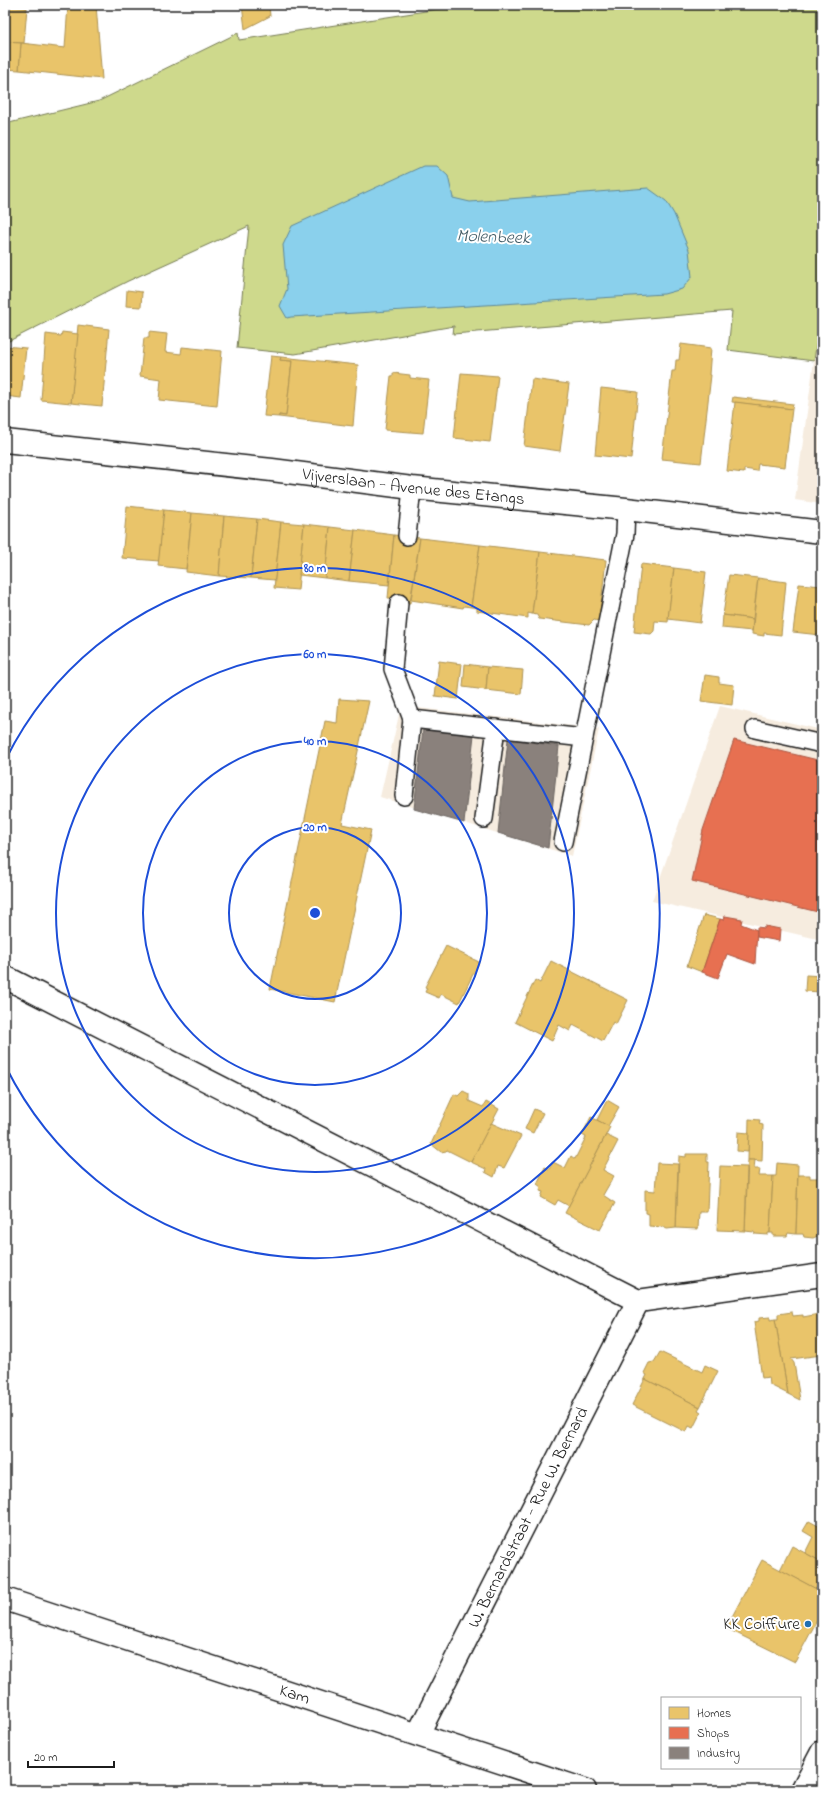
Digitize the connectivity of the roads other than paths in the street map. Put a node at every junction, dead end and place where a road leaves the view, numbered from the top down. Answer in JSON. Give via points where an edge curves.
{"nodes":[{"id":1,"x":5,"y":441,"type":"edge"},
{"id":2,"x":412,"y":488,"type":"junction"},
{"id":3,"x":626,"y":509,"type":"junction"},
{"id":4,"x":822,"y":532,"type":"edge"},
{"id":5,"x":407,"y":536,"type":"dead end"},
{"id":6,"x":399,"y":603,"type":"dead end"},
{"id":7,"x":412,"y":719,"type":"junction"},
{"id":8,"x":496,"y":728,"type":"junction"},
{"id":9,"x":755,"y":730,"type":"dead end"},
{"id":10,"x":584,"y":738,"type":"junction"},
{"id":11,"x":822,"y":744,"type":"edge"},
{"id":12,"x":404,"y":796,"type":"dead end"},
{"id":13,"x":484,"y":819,"type":"dead end"},
{"id":14,"x":563,"y":842,"type":"dead end"},
{"id":15,"x":5,"y":977,"type":"edge"},
{"id":16,"x":822,"y":1276,"type":"edge"},
{"id":17,"x":638,"y":1301,"type":"junction"},
{"id":18,"x":5,"y":1599,"type":"edge"},
{"id":19,"x":418,"y":1734,"type":"junction"},
{"id":20,"x":822,"y":1752,"type":"edge"},
{"id":21,"x":585,"y":1790,"type":"edge"},
{"id":22,"x":802,"y":1790,"type":"edge"}],
"edges":[{"from":1,"to":2,"type":"street","name":"Vijverslaan - Avenue des Etangs"},
{"from":2,"to":3,"type":"street","name":"Vijverslaan - Avenue des Etangs"},
{"from":2,"to":5,"type":"lane"},
{"from":3,"to":4,"type":"street","name":"Vijverslaan - Avenue des Etangs"},
{"from":3,"to":10,"type":"lane","via":[[625,534]]},
{"from":6,"to":7,"type":"lane","via":[[393,668]]},
{"from":7,"to":8,"type":"lane"},
{"from":7,"to":12,"type":"lane"},
{"from":8,"to":10,"type":"lane"},
{"from":8,"to":13,"type":"lane"},
{"from":9,"to":11,"type":"lane"},
{"from":10,"to":14,"type":"lane"},
{"from":15,"to":17,"type":"street"},
{"from":16,"to":17,"type":"street"},
{"from":17,"to":19,"type":"street","name":"W. Bernardstraat - Rue W. Bernard"},
{"from":18,"to":19,"type":"street","name":"Kam"},
{"from":19,"to":21,"type":"street","name":"Kam"},
{"from":20,"to":22,"type":"street"}]}
